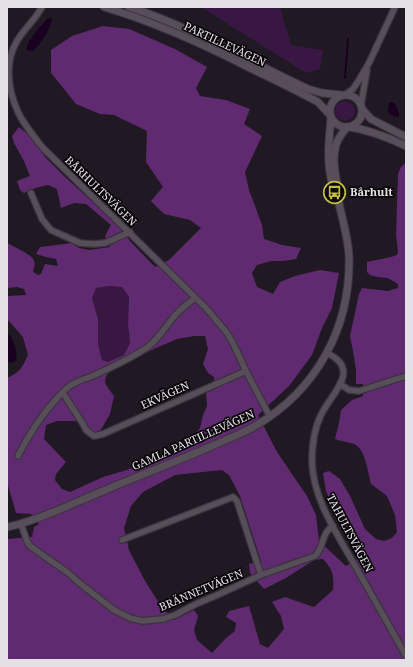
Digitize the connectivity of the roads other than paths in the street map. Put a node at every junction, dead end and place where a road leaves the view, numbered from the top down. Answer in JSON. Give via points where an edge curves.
{"nodes":[{"id":1,"x":42,"y":7,"type":"edge"},
{"id":2,"x":104,"y":7,"type":"edge"},
{"id":3,"x":129,"y":7,"type":"edge"},
{"id":4,"x":395,"y":7,"type":"edge"},
{"id":5,"x":369,"y":63,"type":"junction"},
{"id":6,"x":343,"y":95,"type":"junction"},
{"id":7,"x":361,"y":107,"type":"junction"},
{"id":8,"x":331,"y":117,"type":"junction"},
{"id":9,"x":348,"y":127,"type":"junction"},
{"id":10,"x":406,"y":137,"type":"edge"},
{"id":11,"x":406,"y":146,"type":"edge"},
{"id":12,"x":31,"y":193,"type":"dead end"},
{"id":13,"x":338,"y":198,"type":"junction"},
{"id":14,"x":130,"y":232,"type":"junction"},
{"id":15,"x":196,"y":298,"type":"junction"},
{"id":16,"x":327,"y":353,"type":"junction"},
{"id":17,"x":246,"y":371,"type":"junction"},
{"id":18,"x":406,"y":376,"type":"edge"},
{"id":19,"x":340,"y":384,"type":"junction"},
{"id":20,"x":63,"y":393,"type":"junction"},
{"id":21,"x":270,"y":417,"type":"junction"},
{"id":22,"x":18,"y":456,"type":"dead end"},
{"id":23,"x":21,"y":524,"type":"junction"},
{"id":24,"x":332,"y":526,"type":"junction"},
{"id":25,"x":7,"y":527,"type":"edge"},
{"id":26,"x":122,"y":540,"type":"dead end"},
{"id":27,"x":261,"y":575,"type":"junction"},
{"id":28,"x":406,"y":656,"type":"edge"}],
"edges":[{"from":1,"to":14,"type":"street","name":"BÅRHULTSVÄGEN","via":[[17,40],[10,57],[9,80],[18,112],[42,147]]},
{"from":2,"to":8,"type":"street","name":"PARTILLEVÄGEN","via":[[140,18],[226,56],[312,98],[322,105]]},
{"from":3,"to":6,"type":"street","name":"PARTILLEVÄGEN","via":[[192,32],[308,89]]},
{"from":4,"to":5,"type":"street"},
{"from":5,"to":6,"type":"street","via":[[356,86]]},
{"from":5,"to":7,"type":"street"},
{"from":6,"to":7,"type":"street","via":[[356,99]]},
{"from":6,"to":8,"type":"street","via":[[332,103]]},
{"from":7,"to":9,"type":"street","via":[[359,120]]},
{"from":7,"to":10,"type":"street","via":[[371,119]]},
{"from":8,"to":9,"type":"street","via":[[336,124]]},
{"from":8,"to":13,"type":"street","name":"GAMLA PARTILLEVÄGEN","via":[[328,161]]},
{"from":9,"to":11,"type":"street","via":[[364,129]]},
{"from":9,"to":13,"type":"street","name":"GAMLA PARTILLEVÄGEN","via":[[335,146],[334,169]]},
{"from":12,"to":14,"type":"street","via":[[42,219],[51,230],[80,243],[105,243]]},
{"from":13,"to":16,"type":"street","name":"GAMLA PARTILLEVÄGEN","via":[[347,236],[348,288],[340,321]]},
{"from":14,"to":15,"type":"street","name":"BÅRHULTSVÄGEN"},
{"from":15,"to":17,"type":"street","name":"BÅRHULTSVÄGEN","via":[[234,343]]},
{"from":15,"to":20,"type":"street","via":[[185,305],[149,345],[131,357],[72,384]]},
{"from":16,"to":19,"type":"street","name":"TAHULTSVÄGEN","via":[[337,358],[342,366],[344,375]]},
{"from":16,"to":21,"type":"street","name":"GAMLA PARTILLEVÄGEN","via":[[303,388]]},
{"from":17,"to":20,"type":"street","name":"EKVÄGEN","via":[[94,436],[86,430]]},
{"from":17,"to":21,"type":"street"},
{"from":18,"to":19,"type":"street","via":[[358,391],[349,390]]},
{"from":19,"to":24,"type":"street","name":"TAHULTSVÄGEN","via":[[320,415],[312,452],[315,485]]},
{"from":20,"to":22,"type":"street","via":[[45,412]]},
{"from":21,"to":23,"type":"street","name":"GAMLA PARTILLEVÄGEN","via":[[254,427],[201,450]]},
{"from":23,"to":25,"type":"street","name":"GAMLA PARTILLEVÄGEN"},
{"from":23,"to":27,"type":"street","name":"BRÄNNETVÄGEN","via":[[30,546],[114,610],[130,618],[163,619]]},
{"from":24,"to":27,"type":"street","name":"BRÄNNETVÄGEN","via":[[328,529],[319,553],[315,556]]},
{"from":24,"to":28,"type":"street","name":"TAHULTSVÄGEN"},
{"from":26,"to":27,"type":"street","via":[[232,497],[237,501]]}]}
